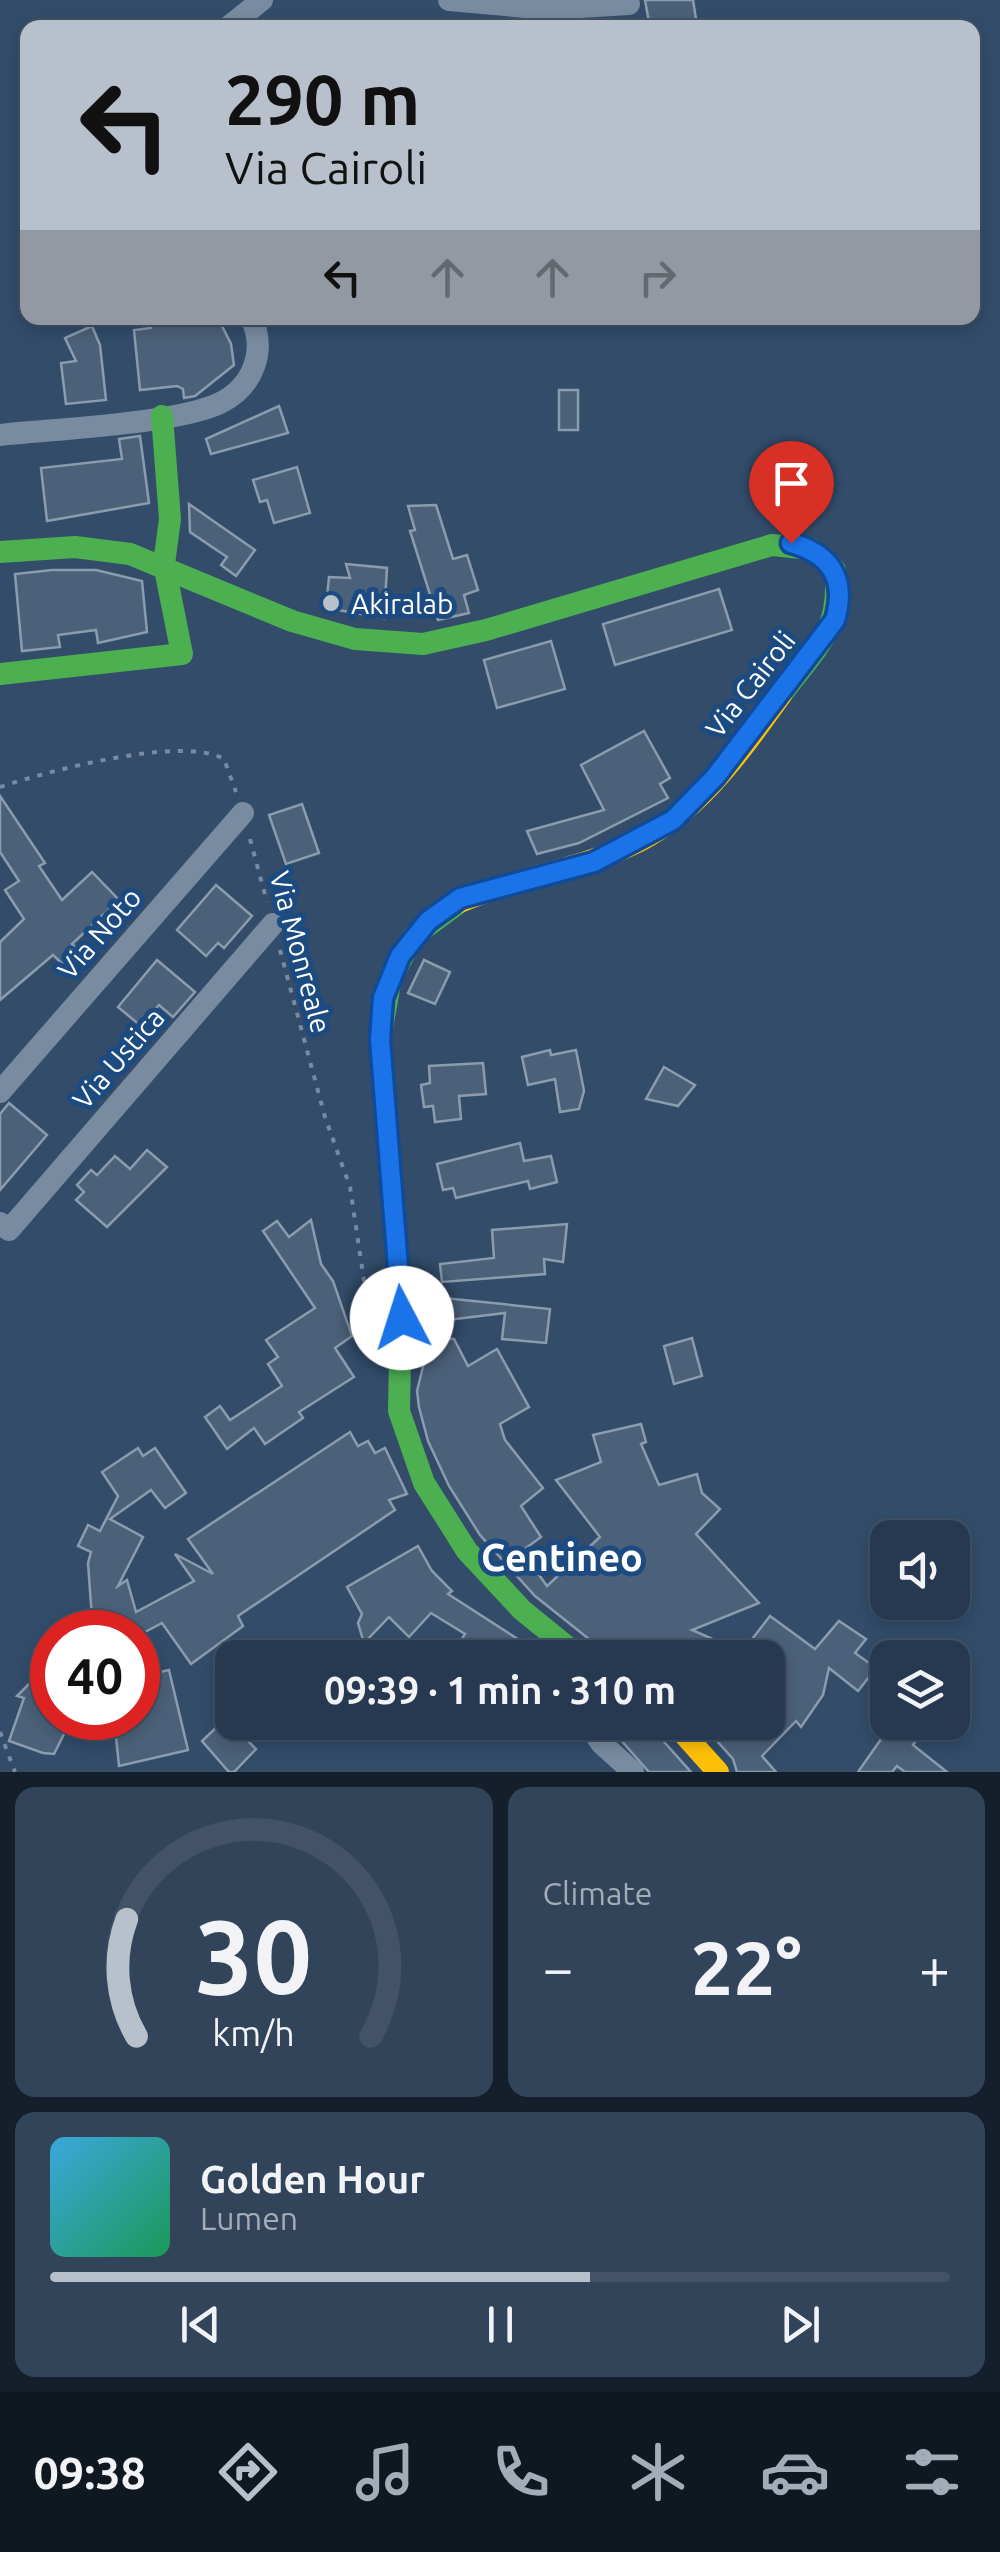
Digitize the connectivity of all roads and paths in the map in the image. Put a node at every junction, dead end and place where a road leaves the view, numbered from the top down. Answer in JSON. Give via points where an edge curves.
{"nodes":[{"id":1,"x":262,"y":0,"type":"edge"},
{"id":2,"x":450,"y":0,"type":"edge"},
{"id":3,"x":629,"y":4,"type":"dead end"},
{"id":4,"x":237,"y":20,"type":"edge"},
{"id":5,"x":254,"y":325,"type":"edge"},
{"id":6,"x":162,"y":416,"type":"junction"},
{"id":7,"x":0,"y":435,"type":"edge"},
{"id":8,"x":0,"y":552,"type":"edge"},
{"id":9,"x":164,"y":564,"type":"junction"},
{"id":10,"x":0,"y":674,"type":"edge"},
{"id":11,"x":0,"y":787,"type":"edge"},
{"id":12,"x":243,"y":813,"type":"junction"},
{"id":13,"x":273,"y":924,"type":"junction"},
{"id":14,"x":0,"y":1092,"type":"edge"},
{"id":15,"x":5,"y":1226,"type":"edge"},
{"id":16,"x":374,"y":1343,"type":"dead end"},
{"id":17,"x":556,"y":1640,"type":"edge"},
{"id":18,"x":0,"y":1732,"type":"edge"},
{"id":19,"x":600,"y":1740,"type":"edge"},
{"id":20,"x":690,"y":1740,"type":"edge"},
{"id":21,"x":15,"y":1772,"type":"edge"},
{"id":22,"x":633,"y":1772,"type":"edge"},
{"id":23,"x":718,"y":1772,"type":"edge"}],
"edges":[{"from":1,"to":4,"type":"street"},
{"from":2,"to":3,"type":"street","via":[[558,9]]},
{"from":5,"to":6,"type":"street","via":[[257,356],[242,388],[218,404]]},
{"from":6,"to":7,"type":"street"},
{"from":6,"to":9,"type":"street","via":[[170,519]]},
{"from":8,"to":9,"type":"street","name":"Via Cairoli","via":[[102,548]]},
{"from":9,"to":10,"type":"street","via":[[182,654]]},
{"from":9,"to":17,"type":"street","name":"Via Cairoli","via":[[292,621],[403,644],[486,630],[772,545],[811,548],[835,570],[841,588],[826,636],[673,820],[594,862],[460,898],[428,921],[391,974],[380,1039],[402,1318],[397,1385],[406,1433],[461,1544]]},
{"from":11,"to":12,"type":"path","name":"Via Monreale","via":[[71,767],[208,750],[224,759]]},
{"from":12,"to":13,"type":"path","name":"Via Monreale"},
{"from":12,"to":14,"type":"street","name":"Via Noto"},
{"from":13,"to":15,"type":"street","name":"Via Ustica"},
{"from":13,"to":16,"type":"path","name":"Via Monreale","via":[[350,1187]]},
{"from":18,"to":21,"type":"path"},
{"from":19,"to":22,"type":"street"},
{"from":20,"to":23,"type":"street"}]}
